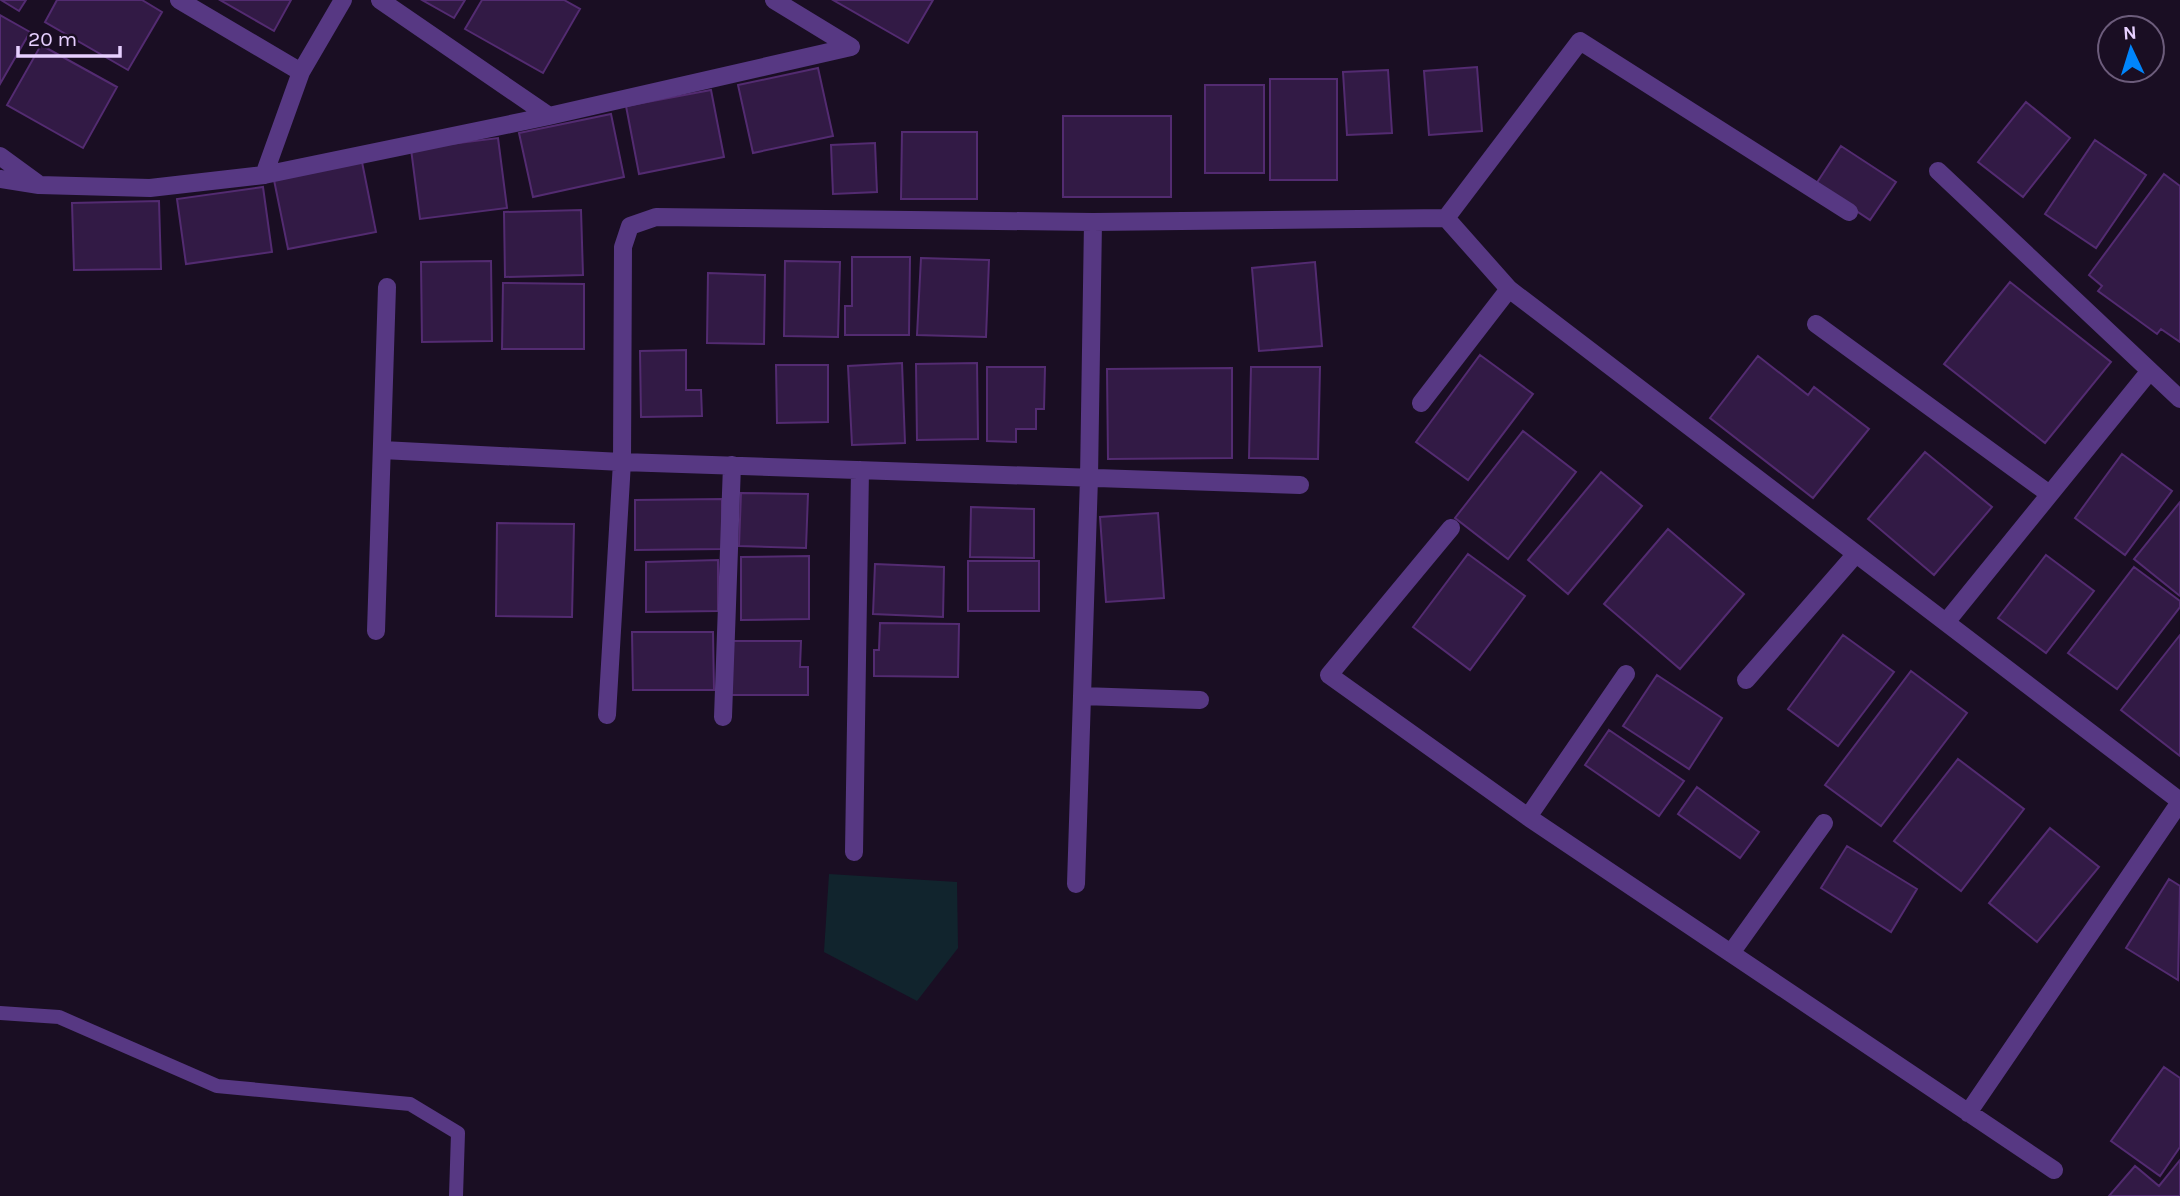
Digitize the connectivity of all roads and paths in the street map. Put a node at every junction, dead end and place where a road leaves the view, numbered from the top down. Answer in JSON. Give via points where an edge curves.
{"nodes":[{"id":1,"x":179,"y":0,"type":"edge"},
{"id":2,"x":342,"y":0,"type":"edge"},
{"id":3,"x":380,"y":0,"type":"edge"},
{"id":4,"x":774,"y":0,"type":"edge"},
{"id":5,"x":301,"y":72,"type":"junction"},
{"id":6,"x":549,"y":116,"type":"junction"},
{"id":7,"x":0,"y":156,"type":"edge"},
{"id":8,"x":1938,"y":171,"type":"dead end"},
{"id":9,"x":264,"y":175,"type":"junction"},
{"id":10,"x":0,"y":179,"type":"edge"},
{"id":11,"x":39,"y":184,"type":"junction"},
{"id":12,"x":1849,"y":212,"type":"dead end"},
{"id":13,"x":1446,"y":218,"type":"junction"},
{"id":14,"x":1093,"y":222,"type":"junction"},
{"id":15,"x":387,"y":287,"type":"dead end"},
{"id":16,"x":1509,"y":289,"type":"junction"},
{"id":17,"x":1816,"y":324,"type":"dead end"},
{"id":18,"x":2149,"y":373,"type":"junction"},
{"id":19,"x":2180,"y":399,"type":"edge"},
{"id":20,"x":1421,"y":403,"type":"dead end"},
{"id":21,"x":382,"y":450,"type":"junction"},
{"id":22,"x":622,"y":462,"type":"junction"},
{"id":23,"x":732,"y":465,"type":"junction"},
{"id":24,"x":860,"y":470,"type":"junction"},
{"id":25,"x":1089,"y":478,"type":"junction"},
{"id":26,"x":1300,"y":485,"type":"dead end"},
{"id":27,"x":2048,"y":493,"type":"junction"},
{"id":28,"x":1451,"y":528,"type":"dead end"},
{"id":29,"x":1855,"y":555,"type":"junction"},
{"id":30,"x":1947,"y":621,"type":"junction"},
{"id":31,"x":376,"y":631,"type":"dead end"},
{"id":32,"x":1626,"y":674,"type":"dead end"},
{"id":33,"x":1746,"y":680,"type":"dead end"},
{"id":34,"x":1082,"y":696,"type":"junction"},
{"id":35,"x":1200,"y":700,"type":"dead end"},
{"id":36,"x":607,"y":715,"type":"dead end"},
{"id":37,"x":723,"y":717,"type":"dead end"},
{"id":38,"x":2180,"y":802,"type":"edge"},
{"id":39,"x":1528,"y":817,"type":"junction"},
{"id":40,"x":1824,"y":823,"type":"dead end"},
{"id":41,"x":854,"y":852,"type":"dead end"},
{"id":42,"x":1076,"y":884,"type":"dead end"},
{"id":43,"x":1731,"y":953,"type":"junction"},
{"id":44,"x":0,"y":1013,"type":"edge"},
{"id":45,"x":1968,"y":1112,"type":"junction"},
{"id":46,"x":2054,"y":1170,"type":"dead end"},
{"id":47,"x":456,"y":1196,"type":"edge"}],
"edges":[{"from":1,"to":5,"type":"street"},
{"from":2,"to":5,"type":"street"},
{"from":3,"to":6,"type":"street"},
{"from":4,"to":6,"type":"street","via":[[851,47]]},
{"from":5,"to":9,"type":"street"},
{"from":6,"to":9,"type":"street"},
{"from":7,"to":11,"type":"street"},
{"from":8,"to":18,"type":"street"},
{"from":9,"to":11,"type":"street","via":[[150,188]]},
{"from":10,"to":11,"type":"street"},
{"from":12,"to":13,"type":"street","via":[[1580,41]]},
{"from":13,"to":14,"type":"street"},
{"from":13,"to":16,"type":"street"},
{"from":14,"to":22,"type":"street","via":[[656,217],[630,226],[623,247]]},
{"from":14,"to":25,"type":"street"},
{"from":15,"to":21,"type":"street"},
{"from":16,"to":20,"type":"street"},
{"from":16,"to":29,"type":"street"},
{"from":17,"to":27,"type":"street"},
{"from":18,"to":19,"type":"street"},
{"from":18,"to":27,"type":"street"},
{"from":21,"to":22,"type":"street"},
{"from":21,"to":31,"type":"street"},
{"from":22,"to":23,"type":"street"},
{"from":22,"to":36,"type":"street"},
{"from":23,"to":24,"type":"street"},
{"from":23,"to":37,"type":"street"},
{"from":24,"to":25,"type":"street"},
{"from":24,"to":41,"type":"street"},
{"from":25,"to":26,"type":"street"},
{"from":25,"to":34,"type":"street"},
{"from":27,"to":30,"type":"street"},
{"from":28,"to":39,"type":"street","via":[[1329,675]]},
{"from":29,"to":30,"type":"street"},
{"from":29,"to":33,"type":"street"},
{"from":30,"to":38,"type":"street"},
{"from":32,"to":39,"type":"street"},
{"from":34,"to":35,"type":"street"},
{"from":34,"to":42,"type":"street"},
{"from":38,"to":45,"type":"street"},
{"from":39,"to":43,"type":"street"},
{"from":40,"to":43,"type":"street"},
{"from":43,"to":45,"type":"street"},
{"from":44,"to":47,"type":"lane","via":[[59,1017],[217,1086],[410,1104],[458,1133]]},
{"from":45,"to":46,"type":"street"}]}
